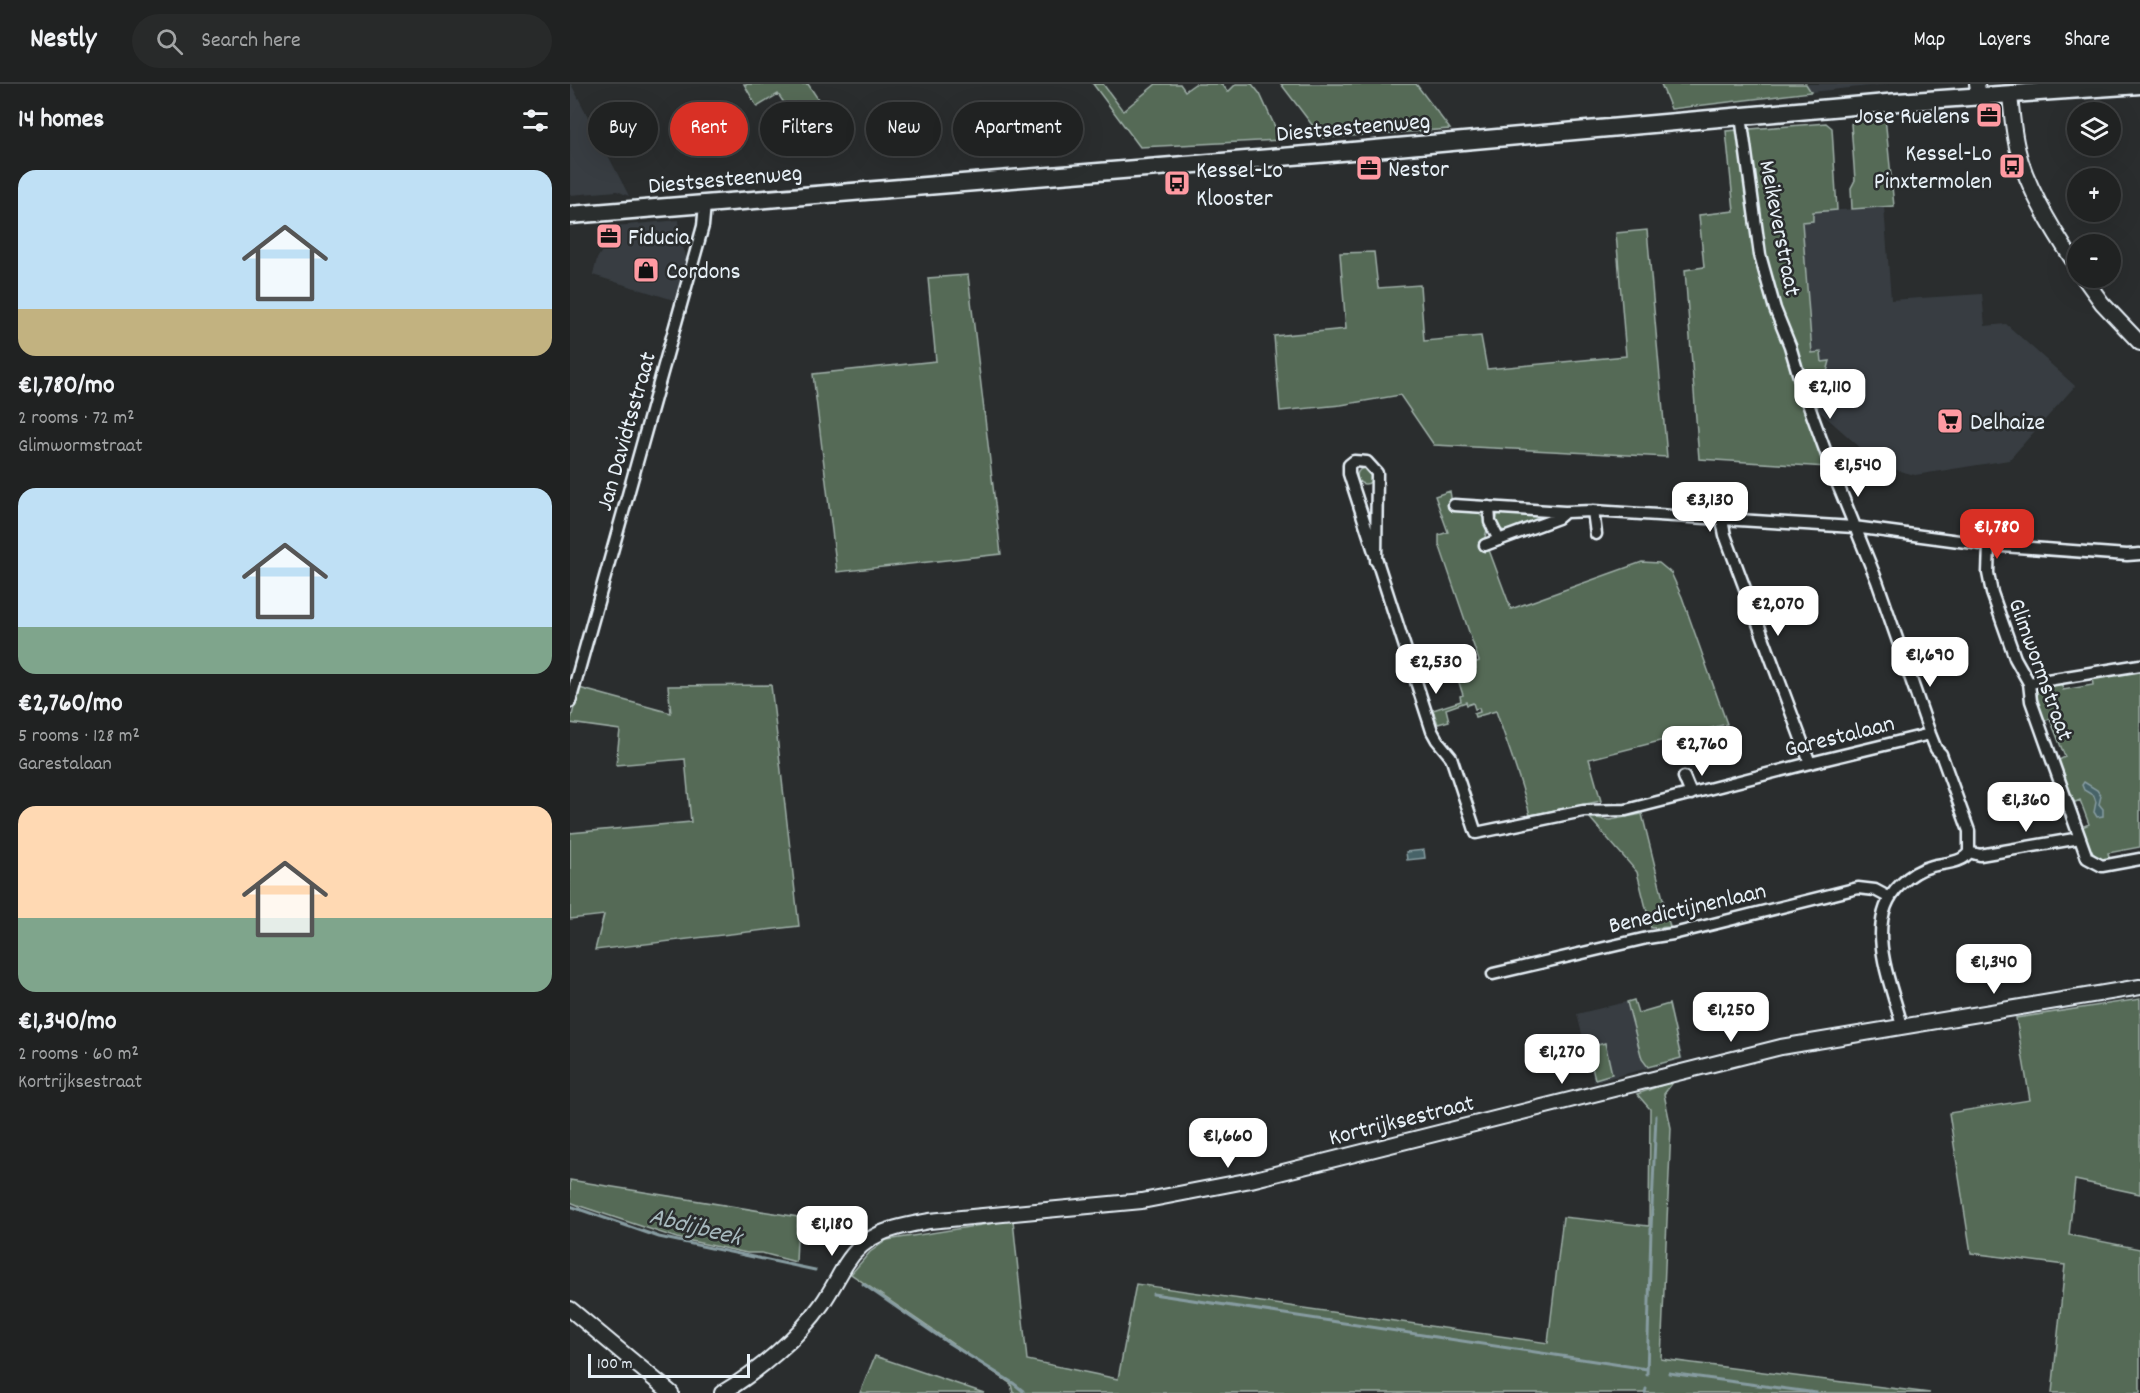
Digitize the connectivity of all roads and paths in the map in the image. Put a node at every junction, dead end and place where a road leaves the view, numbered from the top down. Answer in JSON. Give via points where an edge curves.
{"nodes":[{"id":1,"x":2140,"y":85,"type":"edge"},
{"id":2,"x":1978,"y":91,"type":"edge"},
{"id":3,"x":2010,"y":95,"type":"junction"},
{"id":4,"x":1740,"y":116,"type":"junction"},
{"id":5,"x":705,"y":204,"type":"junction"},
{"id":6,"x":570,"y":215,"type":"edge"},
{"id":7,"x":2067,"y":250,"type":"edge"},
{"id":8,"x":2091,"y":288,"type":"edge"},
{"id":9,"x":2140,"y":343,"type":"edge"},
{"id":10,"x":1377,"y":494,"type":"junction"},
{"id":11,"x":1356,"y":495,"type":"junction"},
{"id":12,"x":1454,"y":505,"type":"dead end"},
{"id":13,"x":1489,"y":507,"type":"junction"},
{"id":14,"x":1593,"y":511,"type":"junction"},
{"id":15,"x":1565,"y":512,"type":"junction"},
{"id":16,"x":1722,"y":520,"type":"junction"},
{"id":17,"x":1854,"y":527,"type":"junction"},
{"id":18,"x":1596,"y":534,"type":"dead end"},
{"id":19,"x":1499,"y":540,"type":"junction"},
{"id":20,"x":1485,"y":545,"type":"dead end"},
{"id":21,"x":1989,"y":545,"type":"junction"},
{"id":22,"x":2140,"y":554,"type":"edge"},
{"id":23,"x":1376,"y":561,"type":"junction"},
{"id":24,"x":2140,"y":665,"type":"edge"},
{"id":25,"x":2029,"y":683,"type":"junction"},
{"id":26,"x":570,"y":702,"type":"edge"},
{"id":27,"x":1930,"y":734,"type":"junction"},
{"id":28,"x":1810,"y":763,"type":"junction"},
{"id":29,"x":1684,"y":777,"type":"dead end"},
{"id":30,"x":1691,"y":794,"type":"junction"},
{"id":31,"x":2080,"y":838,"type":"junction"},
{"id":32,"x":1969,"y":852,"type":"junction"},
{"id":33,"x":2140,"y":859,"type":"edge"},
{"id":34,"x":1890,"y":898,"type":"junction"},
{"id":35,"x":1493,"y":975,"type":"dead end"},
{"id":36,"x":2140,"y":987,"type":"edge"},
{"id":37,"x":1902,"y":1026,"type":"junction"},
{"id":38,"x":570,"y":1309,"type":"edge"},
{"id":39,"x":671,"y":1393,"type":"edge"},
{"id":40,"x":722,"y":1393,"type":"edge"}],
"edges":[{"from":1,"to":3,"type":"main road","name":"Diestsesteenweg"},
{"from":2,"to":3,"type":"main road","name":"Diestsesteenweg"},
{"from":2,"to":4,"type":"main road","name":"Diestsesteenweg"},
{"from":3,"to":7,"type":"street","via":[[2022,166]]},
{"from":4,"to":5,"type":"main road","name":"Diestsesteenweg"},
{"from":4,"to":17,"type":"street","name":"Meikeverstraat","via":[[1761,255],[1775,309]]},
{"from":5,"to":6,"type":"main road","name":"Diestsesteenweg"},
{"from":5,"to":26,"type":"street","name":"Jan Davidtsstraat","via":[[700,237]]},
{"from":8,"to":9,"type":"street"},
{"from":10,"to":11,"type":"street"},
{"from":10,"to":11,"type":"street","via":[[1377,473],[1364,461],[1354,461],[1349,465],[1349,474]]},
{"from":10,"to":23,"type":"street"},
{"from":11,"to":23,"type":"street"},
{"from":12,"to":13,"type":"street"},
{"from":13,"to":15,"type":"street"},
{"from":13,"to":19,"type":"street","via":[[1490,522]]},
{"from":14,"to":15,"type":"street"},
{"from":14,"to":16,"type":"street"},
{"from":14,"to":18,"type":"street"},
{"from":15,"to":19,"type":"street"},
{"from":16,"to":17,"type":"street"},
{"from":16,"to":28,"type":"street"},
{"from":17,"to":21,"type":"street"},
{"from":17,"to":27,"type":"street","name":"Meikeverstraat"},
{"from":19,"to":20,"type":"street"},
{"from":21,"to":22,"type":"street"},
{"from":21,"to":25,"type":"street","name":"Glimwormstraat","via":[[1992,593],[2015,658]]},
{"from":23,"to":30,"type":"street","name":"Garestalaan","via":[[1432,731],[1451,757],[1476,833],[1583,811],[1626,810]]},
{"from":24,"to":25,"type":"street"},
{"from":25,"to":31,"type":"street","name":"Glimwormstraat","via":[[2031,701]]},
{"from":27,"to":28,"type":"street","name":"Garestalaan"},
{"from":27,"to":32,"type":"street","name":"Meikeverstraat","via":[[1969,831]]},
{"from":28,"to":30,"type":"street","name":"Garestalaan"},
{"from":29,"to":30,"type":"street"},
{"from":31,"to":32,"type":"street","via":[[1980,855]]},
{"from":31,"to":33,"type":"street","name":"Glimwormstraat","via":[[2087,858],[2102,866]]},
{"from":32,"to":34,"type":"street","via":[[1964,859],[1926,867],[1902,883]]},
{"from":34,"to":35,"type":"street","name":"Benedictijnenlaan","via":[[1875,890],[1858,888]]},
{"from":34,"to":37,"type":"street","via":[[1881,936]]},
{"from":36,"to":37,"type":"street","name":"Kortrijksestraat"},
{"from":37,"to":40,"type":"street","name":"Kortrijksestraat","via":[[1769,1050],[1218,1187],[1142,1200],[929,1221],[881,1232],[848,1261],[822,1304],[803,1326]]},
{"from":38,"to":39,"type":"street"}]}
